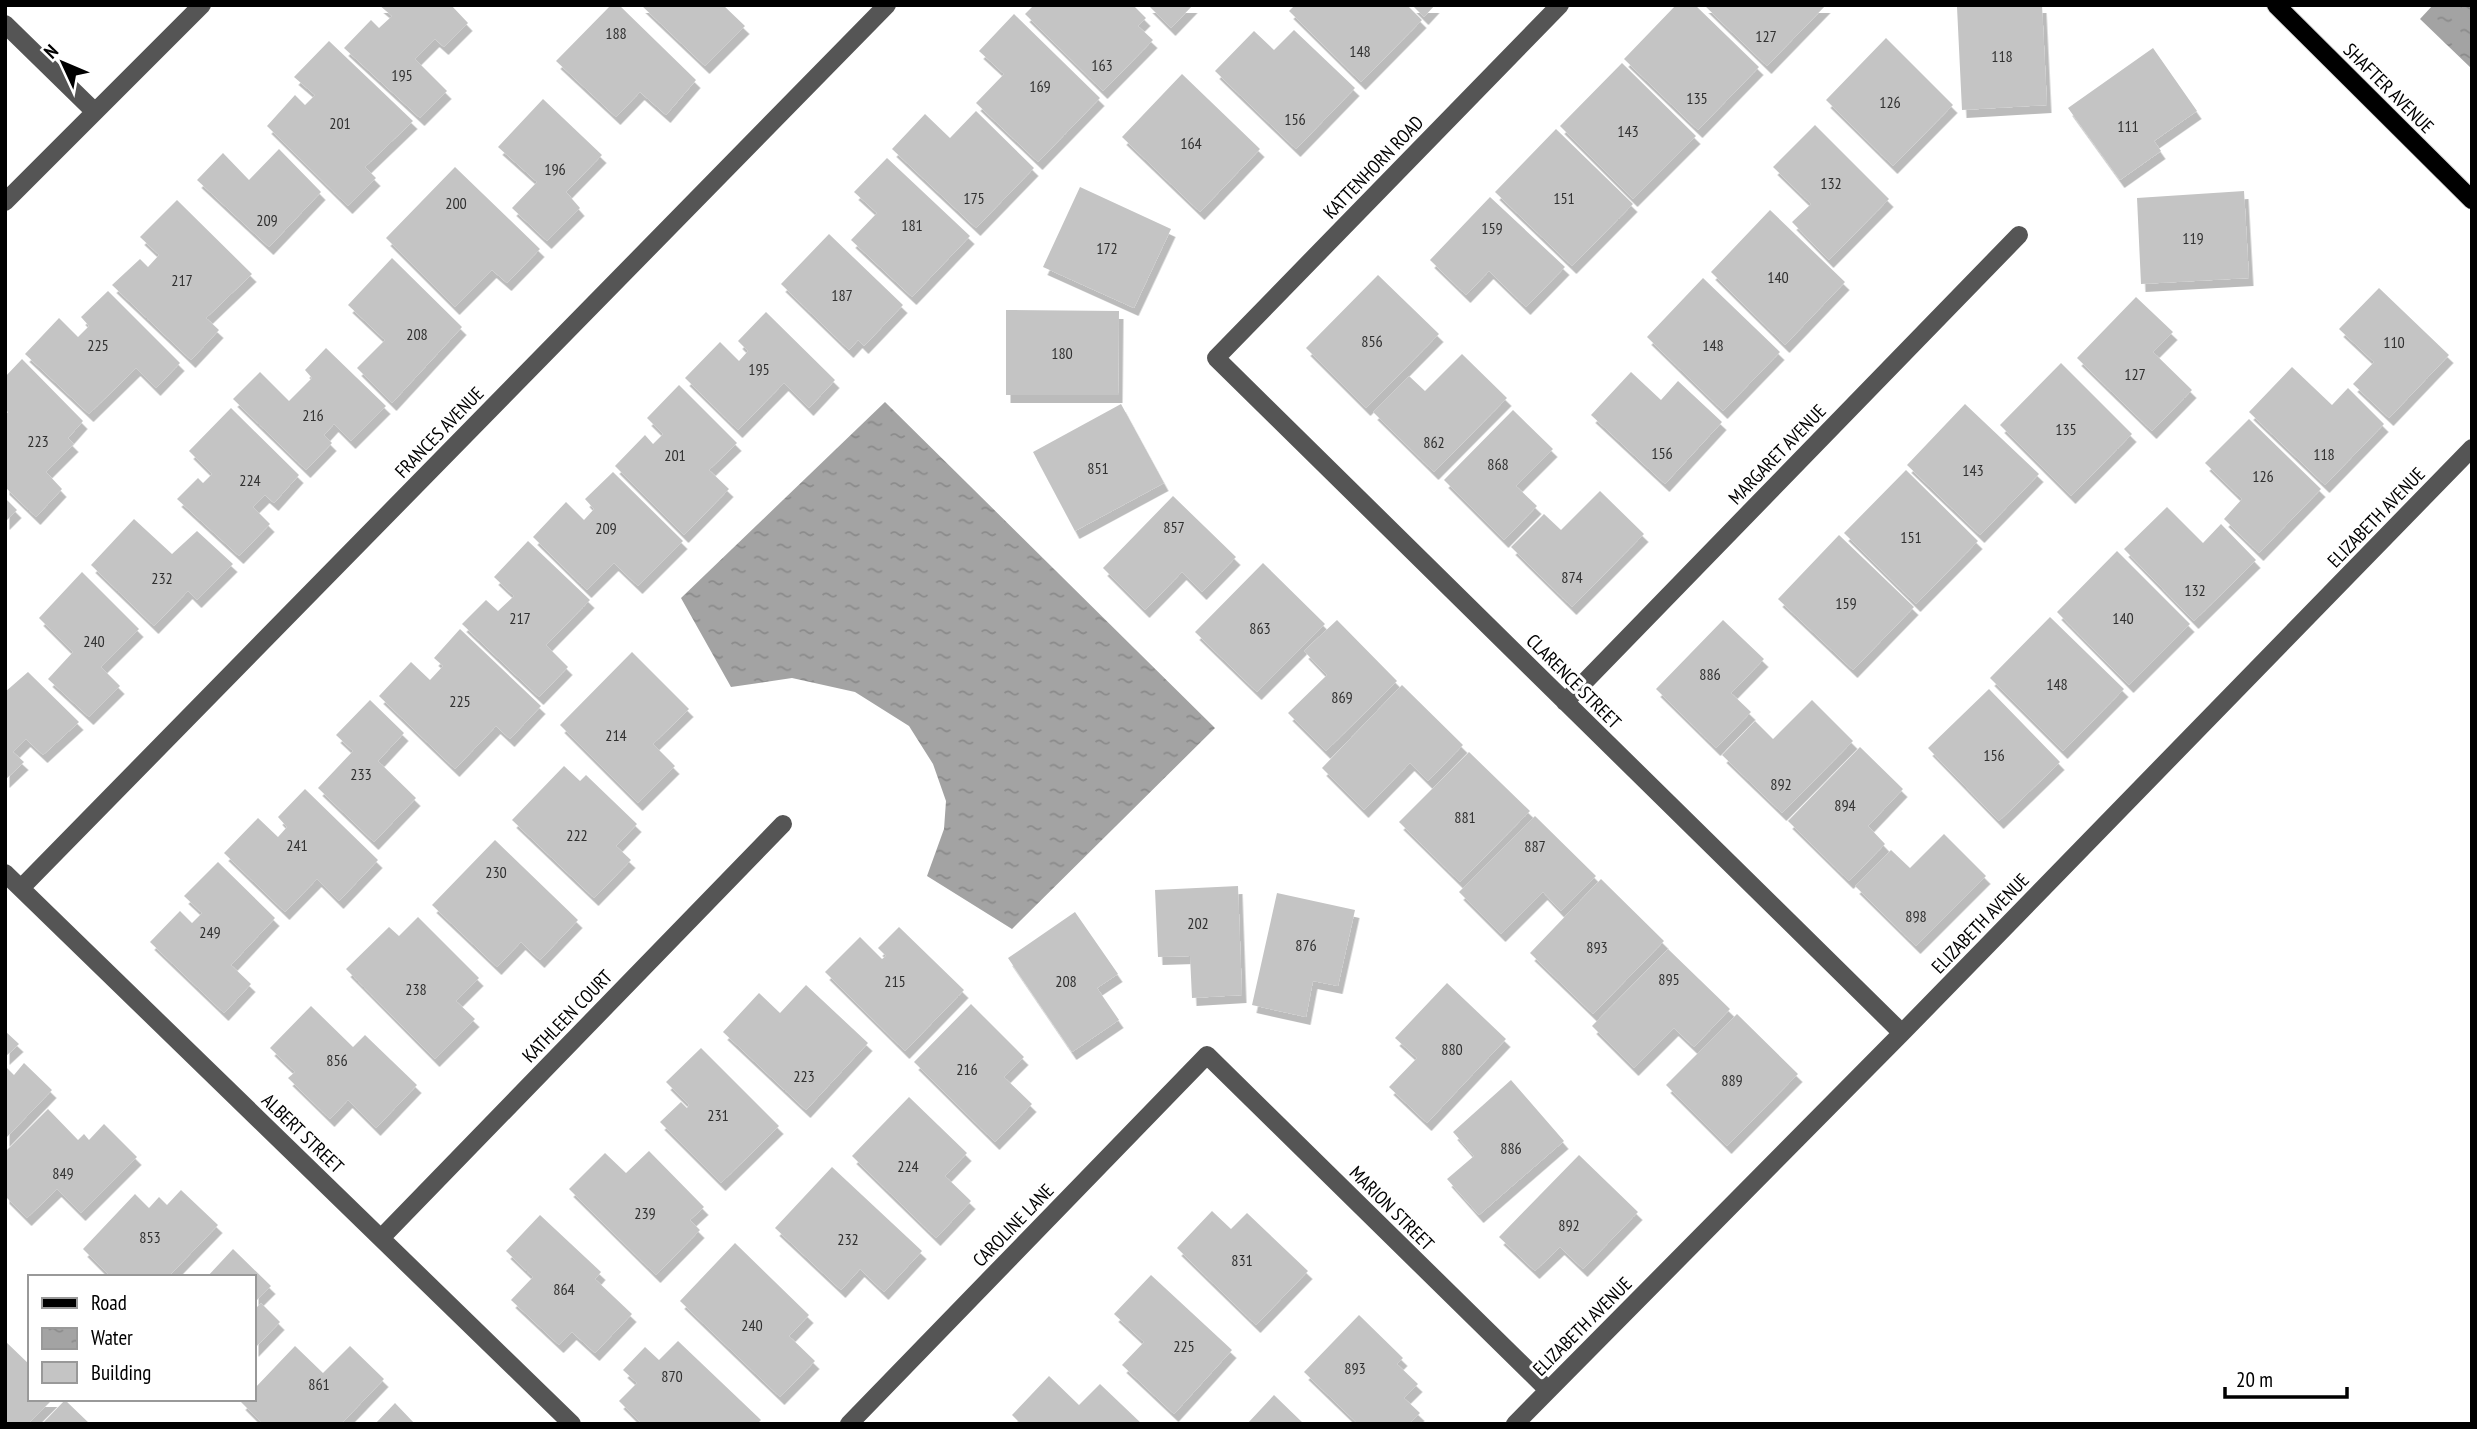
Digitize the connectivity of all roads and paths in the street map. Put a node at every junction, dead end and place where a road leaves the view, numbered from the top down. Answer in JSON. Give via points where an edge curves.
{"nodes":[{"id":1,"x":201,"y":5,"type":"edge"},
{"id":2,"x":887,"y":5,"type":"edge"},
{"id":3,"x":1560,"y":5,"type":"edge"},
{"id":4,"x":2276,"y":5,"type":"edge"},
{"id":5,"x":5,"y":24,"type":"edge"},
{"id":6,"x":94,"y":111,"type":"junction"},
{"id":7,"x":2472,"y":200,"type":"edge"},
{"id":8,"x":5,"y":202,"type":"edge"},
{"id":9,"x":2020,"y":235,"type":"dead end"},
{"id":10,"x":1216,"y":358,"type":"joint"},
{"id":11,"x":2472,"y":448,"type":"edge"},
{"id":12,"x":1565,"y":702,"type":"junction"},
{"id":13,"x":783,"y":824,"type":"dead end"},
{"id":14,"x":5,"y":873,"type":"edge"},
{"id":15,"x":21,"y":887,"type":"junction"},
{"id":16,"x":1902,"y":1033,"type":"junction"},
{"id":17,"x":1207,"y":1055,"type":"joint"},
{"id":18,"x":381,"y":1238,"type":"junction"},
{"id":19,"x":1548,"y":1390,"type":"junction"},
{"id":20,"x":572,"y":1424,"type":"edge"},
{"id":21,"x":849,"y":1424,"type":"edge"},
{"id":22,"x":1515,"y":1424,"type":"edge"}],
"edges":[{"from":1,"to":6,"type":"street"},
{"from":2,"to":15,"type":"street","name":"FRANCES AVENUE"},
{"from":3,"to":10,"type":"street","name":"KATTENHORN ROAD"},
{"from":4,"to":7,"type":"main road","name":"SHAFTER AVENUE"},
{"from":5,"to":6,"type":"street"},
{"from":6,"to":8,"type":"street"},
{"from":9,"to":12,"type":"street","name":"MARGARET AVENUE"},
{"from":10,"to":12,"type":"street","name":"CLARENCE STREET"},
{"from":11,"to":16,"type":"street","name":"ELIZABETH AVENUE"},
{"from":12,"to":16,"type":"street","name":"CLARENCE STREET"},
{"from":13,"to":18,"type":"street","name":"KATHLEEN COURT"},
{"from":14,"to":15,"type":"street","name":"ALBERT STREET"},
{"from":15,"to":18,"type":"street","name":"ALBERT STREET"},
{"from":16,"to":19,"type":"street","name":"ELIZABETH AVENUE"},
{"from":17,"to":19,"type":"street","name":"MARION STREET"},
{"from":17,"to":21,"type":"street","name":"CAROLINE LANE"},
{"from":18,"to":20,"type":"street","name":"ALBERT STREET"},
{"from":19,"to":22,"type":"street","name":"ELIZABETH AVENUE"}]}
